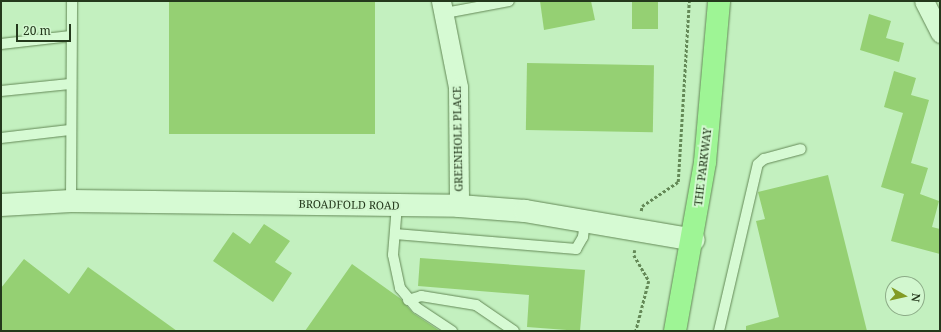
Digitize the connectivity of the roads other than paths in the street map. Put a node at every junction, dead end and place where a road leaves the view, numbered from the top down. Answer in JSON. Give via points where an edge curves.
{"nodes":[{"id":1,"x":72,"y":1,"type":"edge"},
{"id":2,"x":509,"y":1,"type":"edge"},
{"id":3,"x":719,"y":1,"type":"edge"},
{"id":4,"x":924,"y":1,"type":"edge"},
{"id":5,"x":443,"y":7,"type":"edge"},
{"id":6,"x":940,"y":33,"type":"edge"},
{"id":7,"x":71,"y":36,"type":"junction"},
{"id":8,"x":1,"y":44,"type":"edge"},
{"id":9,"x":70,"y":84,"type":"junction"},
{"id":10,"x":1,"y":91,"type":"edge"},
{"id":11,"x":70,"y":130,"type":"junction"},
{"id":12,"x":1,"y":138,"type":"edge"},
{"id":13,"x":801,"y":149,"type":"dead end"},
{"id":14,"x":72,"y":201,"type":"junction"},
{"id":15,"x":1,"y":205,"type":"edge"},
{"id":16,"x":397,"y":206,"type":"junction"},
{"id":17,"x":459,"y":206,"type":"junction"},
{"id":18,"x":585,"y":221,"type":"junction"},
{"id":19,"x":395,"y":234,"type":"junction"},
{"id":20,"x":694,"y":240,"type":"junction"},
{"id":21,"x":408,"y":300,"type":"junction"},
{"id":22,"x":452,"y":331,"type":"edge"},
{"id":23,"x":514,"y":331,"type":"edge"},
{"id":24,"x":675,"y":331,"type":"edge"},
{"id":25,"x":719,"y":331,"type":"edge"}],
"edges":[{"from":1,"to":7,"type":"lane"},
{"from":2,"to":5,"type":"lane"},
{"from":3,"to":20,"type":"main road","name":"THE PARKWAY","via":[[713,85]]},
{"from":4,"to":6,"type":"street"},
{"from":5,"to":17,"type":"street","name":"GREENHOLE PLACE","via":[[458,87]]},
{"from":7,"to":8,"type":"lane"},
{"from":7,"to":9,"type":"lane"},
{"from":9,"to":10,"type":"lane"},
{"from":9,"to":11,"type":"lane"},
{"from":11,"to":12,"type":"lane"},
{"from":11,"to":14,"type":"lane"},
{"from":13,"to":25,"type":"lane","via":[[764,159],[758,164]]},
{"from":14,"to":15,"type":"street","name":"BROADFOLD ROAD"},
{"from":14,"to":16,"type":"street","name":"BROADFOLD ROAD"},
{"from":16,"to":17,"type":"street","name":"BROADFOLD ROAD"},
{"from":16,"to":19,"type":"lane"},
{"from":17,"to":18,"type":"street","name":"BROADFOLD ROAD","via":[[526,210]]},
{"from":18,"to":19,"type":"lane","via":[[583,237],[576,249]]},
{"from":18,"to":20,"type":"street","name":"BROADFOLD ROAD"},
{"from":19,"to":21,"type":"lane","via":[[393,255],[400,288]]},
{"from":20,"to":24,"type":"main road","name":"THE PARKWAY"},
{"from":21,"to":22,"type":"lane"},
{"from":21,"to":23,"type":"lane","via":[[421,296],[476,305]]}]}
